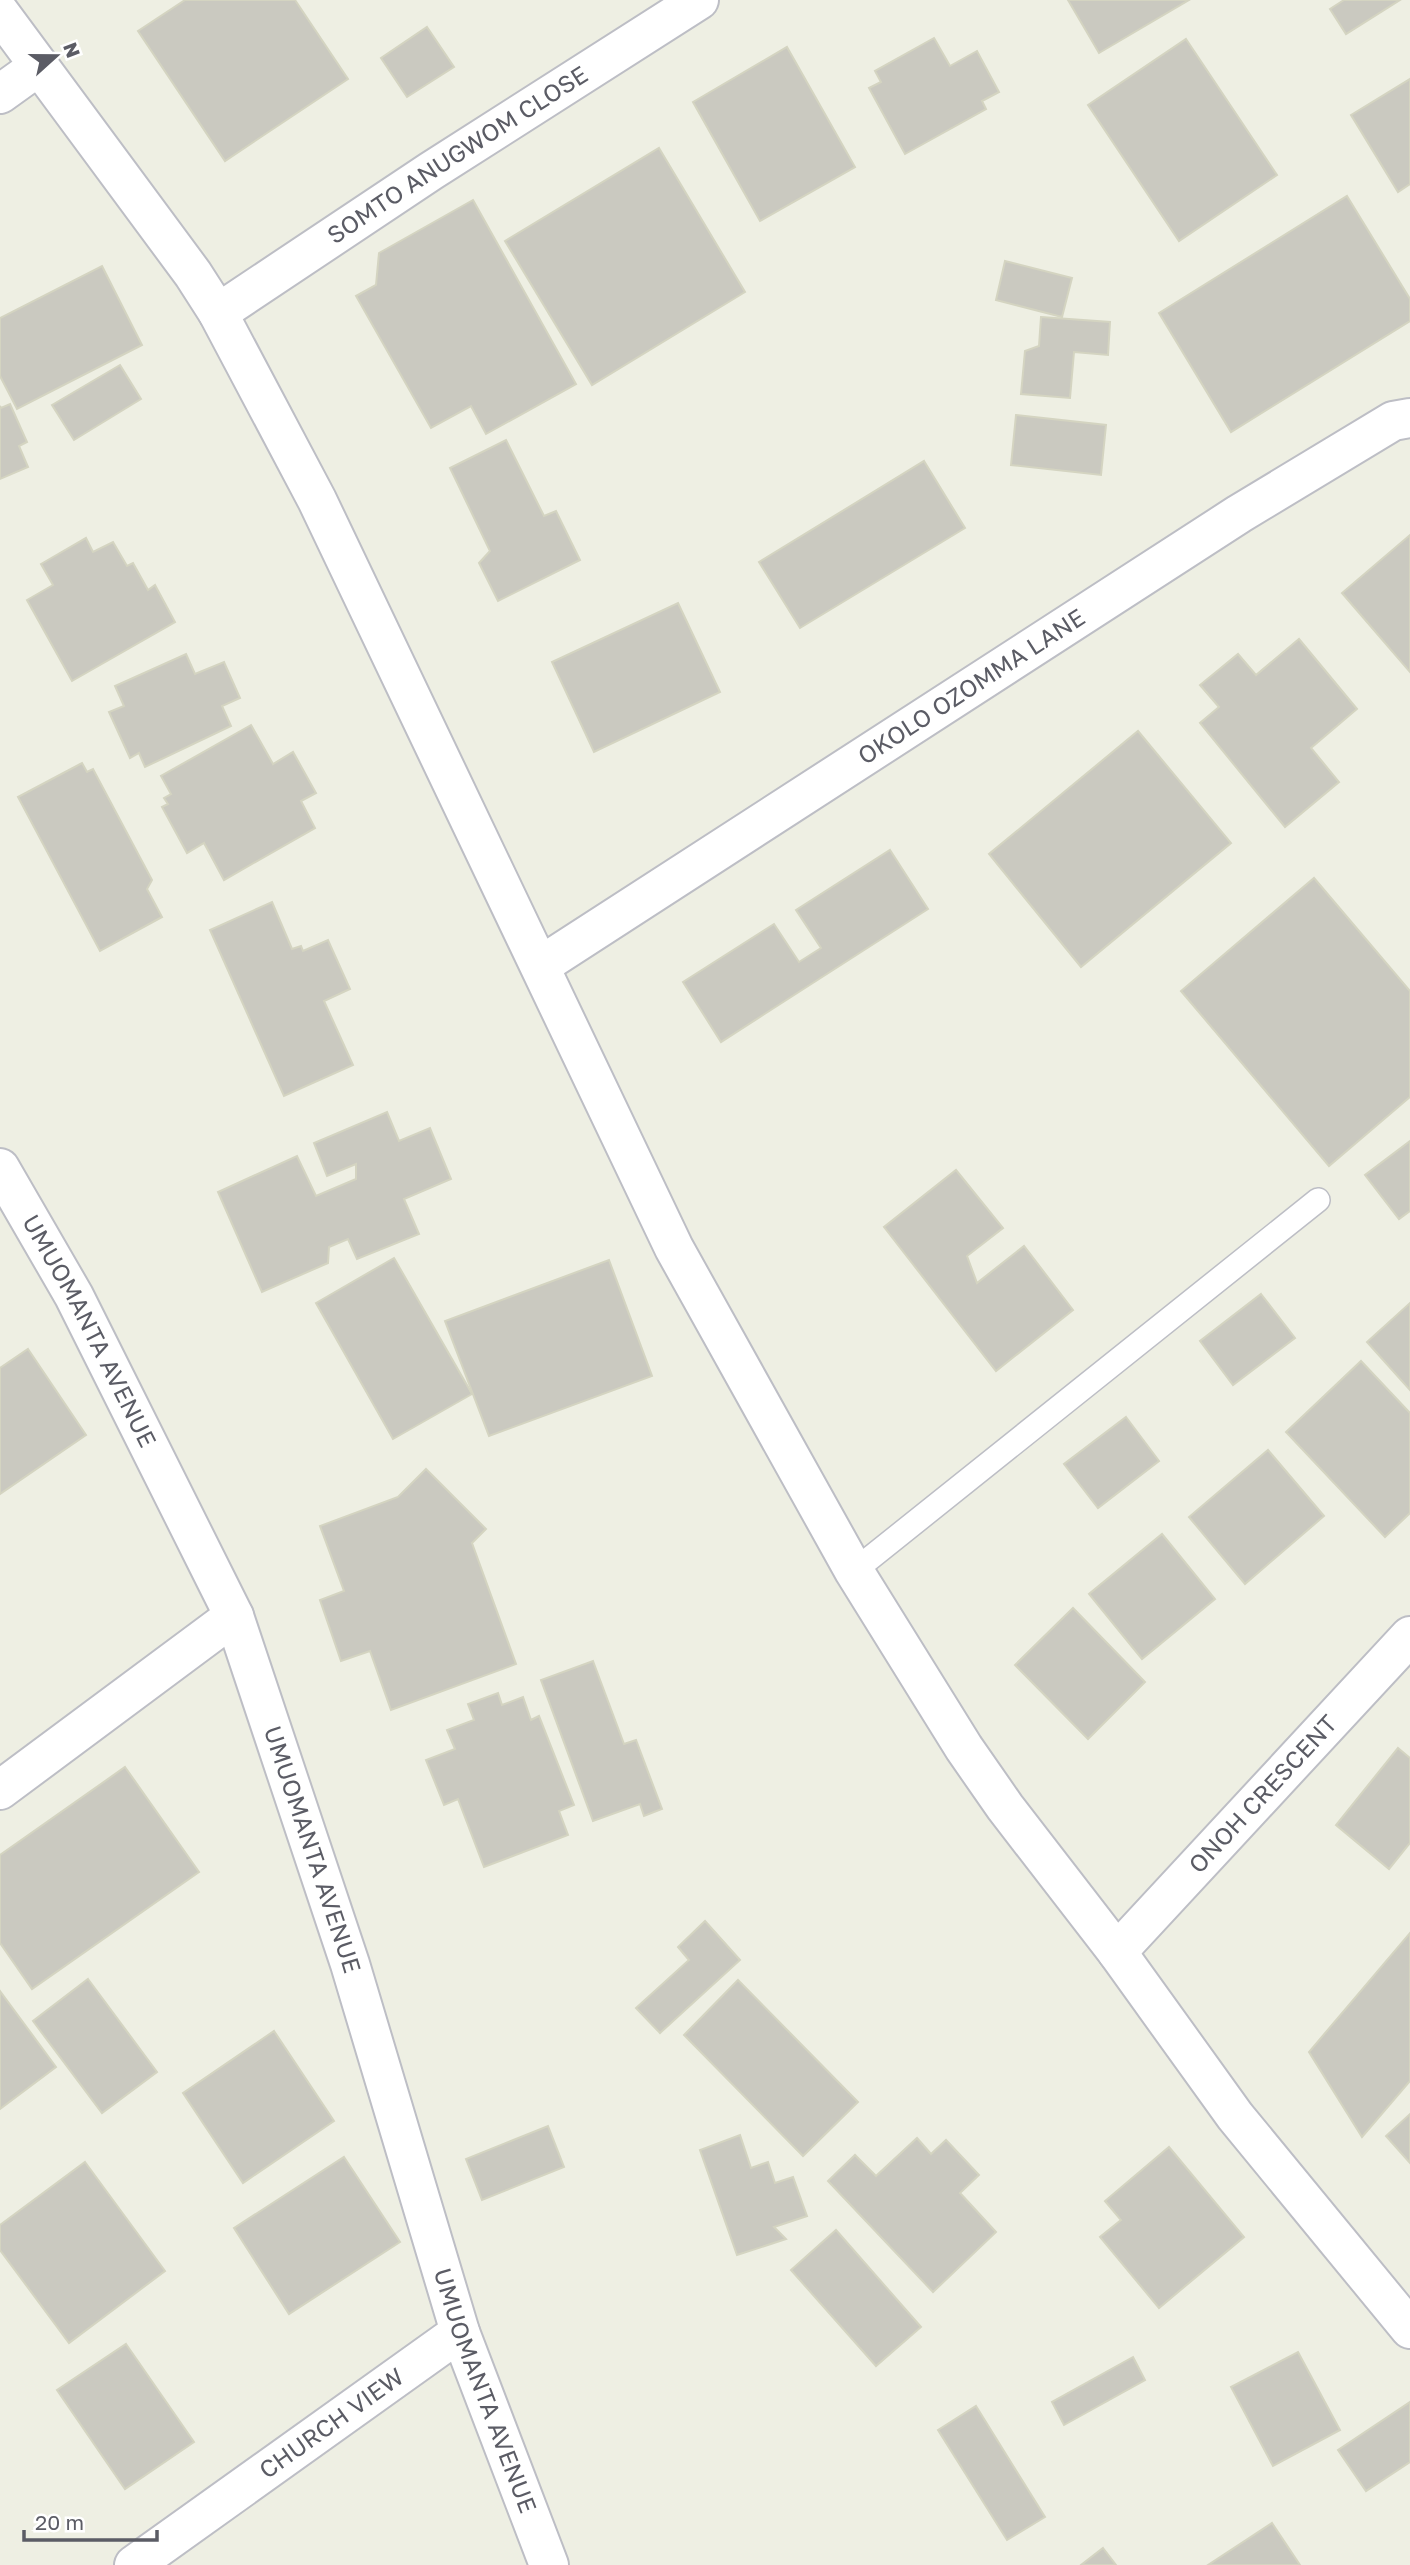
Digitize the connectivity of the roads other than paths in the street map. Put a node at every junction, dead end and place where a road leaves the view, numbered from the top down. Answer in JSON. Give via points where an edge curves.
{"nodes":[{"id":1,"x":699,"y":0,"type":"edge"},
{"id":2,"x":0,"y":13,"type":"edge"},
{"id":3,"x":39,"y":66,"type":"junction"},
{"id":4,"x":0,"y":94,"type":"edge"},
{"id":5,"x":218,"y":313,"type":"junction"},
{"id":6,"x":1410,"y":418,"type":"edge"},
{"id":7,"x":540,"y":966,"type":"junction"},
{"id":8,"x":0,"y":1168,"type":"edge"},
{"id":9,"x":1318,"y":1200,"type":"dead end"},
{"id":10,"x":853,"y":1571,"type":"junction"},
{"id":11,"x":234,"y":1616,"type":"junction"},
{"id":12,"x":1410,"y":1636,"type":"edge"},
{"id":13,"x":0,"y":1790,"type":"edge"},
{"id":14,"x":1117,"y":1952,"type":"junction"},
{"id":15,"x":1410,"y":2329,"type":"edge"},
{"id":16,"x":460,"y":2332,"type":"junction"},
{"id":17,"x":134,"y":2565,"type":"edge"},
{"id":18,"x":549,"y":2565,"type":"edge"}],
"edges":[{"from":1,"to":5,"type":"street","name":"SOMTO ANUGWOM CLOSE","via":[[442,163]]},
{"from":2,"to":3,"type":"street"},
{"from":3,"to":4,"type":"street"},
{"from":3,"to":5,"type":"street"},
{"from":5,"to":7,"type":"street","via":[[317,500]]},
{"from":6,"to":7,"type":"street","name":"OKOLO OZOMMA LANE","via":[[1392,421],[1239,514]]},
{"from":7,"to":10,"type":"street","via":[[674,1248]]},
{"from":8,"to":11,"type":"street","name":"UMUOMANTA AVENUE","via":[[74,1296]]},
{"from":9,"to":10,"type":"lane"},
{"from":10,"to":14,"type":"street","via":[[964,1748]]},
{"from":11,"to":13,"type":"street"},
{"from":11,"to":16,"type":"street","name":"UMUOMANTA AVENUE","via":[[350,1964]]},
{"from":12,"to":14,"type":"street","name":"ONOH CRESCENT"},
{"from":14,"to":15,"type":"street","via":[[1235,2116]]},
{"from":16,"to":17,"type":"street","name":"CHURCH VIEW"},
{"from":16,"to":18,"type":"street","name":"UMUOMANTA AVENUE"}]}
